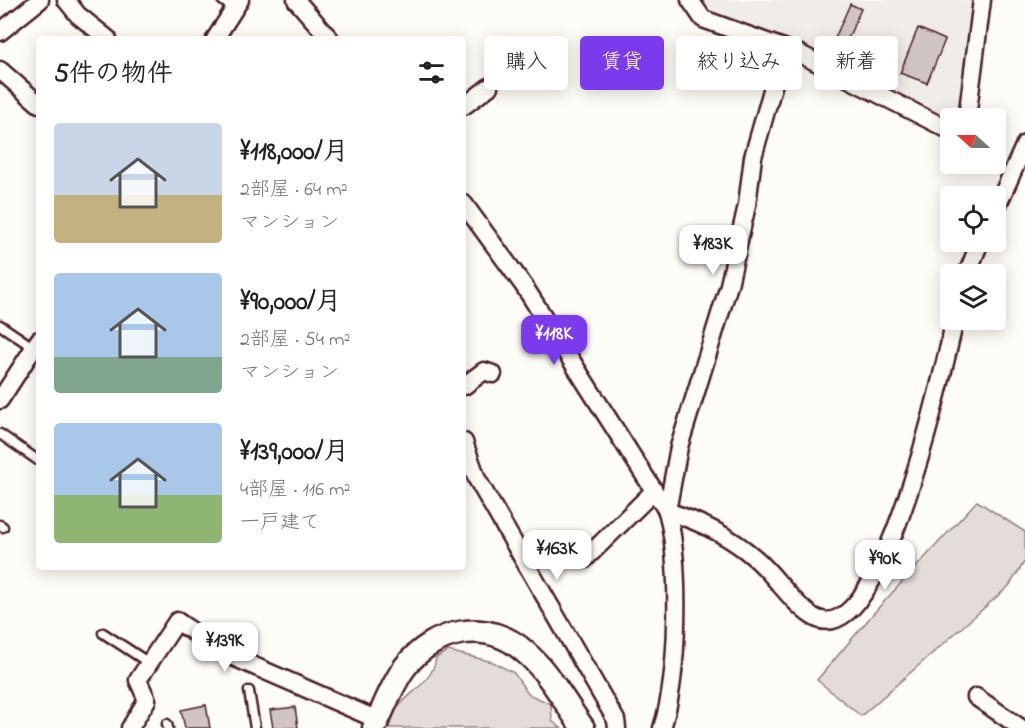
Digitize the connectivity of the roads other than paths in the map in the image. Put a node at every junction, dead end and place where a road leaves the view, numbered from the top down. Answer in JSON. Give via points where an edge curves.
{"nodes":[{"id":1,"x":40,"y":0,"type":"edge"},
{"id":2,"x":66,"y":0,"type":"edge"},
{"id":3,"x":296,"y":0,"type":"edge"},
{"id":4,"x":690,"y":0,"type":"edge"},
{"id":5,"x":982,"y":0,"type":"edge"},
{"id":6,"x":232,"y":3,"type":"edge"},
{"id":7,"x":0,"y":32,"type":"edge"},
{"id":8,"x":104,"y":36,"type":"edge"},
{"id":9,"x":216,"y":36,"type":"edge"},
{"id":10,"x":327,"y":36,"type":"edge"},
{"id":11,"x":752,"y":36,"type":"edge"},
{"id":12,"x":802,"y":57,"type":"edge"},
{"id":13,"x":0,"y":70,"type":"edge"},
{"id":14,"x":485,"y":90,"type":"edge"},
{"id":15,"x":772,"y":90,"type":"edge"},
{"id":16,"x":36,"y":101,"type":"edge"},
{"id":17,"x":466,"y":104,"type":"edge"},
{"id":18,"x":968,"y":108,"type":"edge"},
{"id":19,"x":940,"y":126,"type":"edge"},
{"id":20,"x":1025,"y":144,"type":"edge"},
{"id":21,"x":1006,"y":187,"type":"edge"},
{"id":22,"x":466,"y":207,"type":"edge"},
{"id":23,"x":0,"y":325,"type":"edge"},
{"id":24,"x":953,"y":330,"type":"edge"},
{"id":25,"x":36,"y":344,"type":"edge"},
{"id":26,"x":493,"y":374,"type":"dead end"},
{"id":27,"x":466,"y":384,"type":"edge"},
{"id":28,"x":0,"y":400,"type":"edge"},
{"id":29,"x":0,"y":434,"type":"edge"},
{"id":30,"x":466,"y":448,"type":"edge"},
{"id":31,"x":36,"y":459,"type":"edge"},
{"id":32,"x":653,"y":492,"type":"junction"},
{"id":33,"x":668,"y":511,"type":"junction"},
{"id":34,"x":585,"y":559,"type":"dead end"},
{"id":35,"x":103,"y":633,"type":"dead end"},
{"id":36,"x":148,"y":663,"type":"junction"},
{"id":37,"x":249,"y":691,"type":"dead end"},
{"id":38,"x":976,"y":697,"type":"dead end"},
{"id":39,"x":376,"y":724,"type":"edge"},
{"id":40,"x":130,"y":728,"type":"edge"},
{"id":41,"x":255,"y":728,"type":"edge"},
{"id":42,"x":583,"y":728,"type":"edge"},
{"id":43,"x":617,"y":728,"type":"edge"},
{"id":44,"x":662,"y":728,"type":"edge"},
{"id":45,"x":1021,"y":728,"type":"edge"}],
"edges":[{"from":1,"to":7,"type":"street"},
{"from":2,"to":8,"type":"street"},
{"from":3,"to":10,"type":"street"},
{"from":4,"to":11,"type":"street","via":[[703,18]]},
{"from":5,"to":18,"type":"street"},
{"from":6,"to":9,"type":"street"},
{"from":12,"to":19,"type":"street"},
{"from":13,"to":16,"type":"street"},
{"from":14,"to":17,"type":"street"},
{"from":15,"to":33,"type":"street","via":[[753,157],[729,285],[679,447]]},
{"from":20,"to":21,"type":"street"},
{"from":22,"to":32,"type":"street","via":[[524,286]]},
{"from":23,"to":25,"type":"lane"},
{"from":24,"to":33,"type":"street","via":[[898,526],[870,583],[845,616],[835,621],[812,616],[754,557],[692,519]]},
{"from":25,"to":28,"type":"street"},
{"from":26,"to":27,"type":"street","via":[[484,371]]},
{"from":29,"to":31,"type":"lane"},
{"from":30,"to":43,"type":"street","via":[[477,479],[616,720]]},
{"from":32,"to":33,"type":"street"},
{"from":32,"to":34,"type":"street"},
{"from":33,"to":44,"type":"street","via":[[674,535],[673,685]]},
{"from":35,"to":36,"type":"lane"},
{"from":36,"to":39,"type":"street","via":[[177,621],[224,653]]},
{"from":36,"to":40,"type":"street","via":[[138,680],[147,700]]},
{"from":37,"to":41,"type":"lane"},
{"from":38,"to":45,"type":"street"},
{"from":39,"to":42,"type":"street","via":[[403,669],[419,650],[436,639],[480,631],[525,651]]}]}
